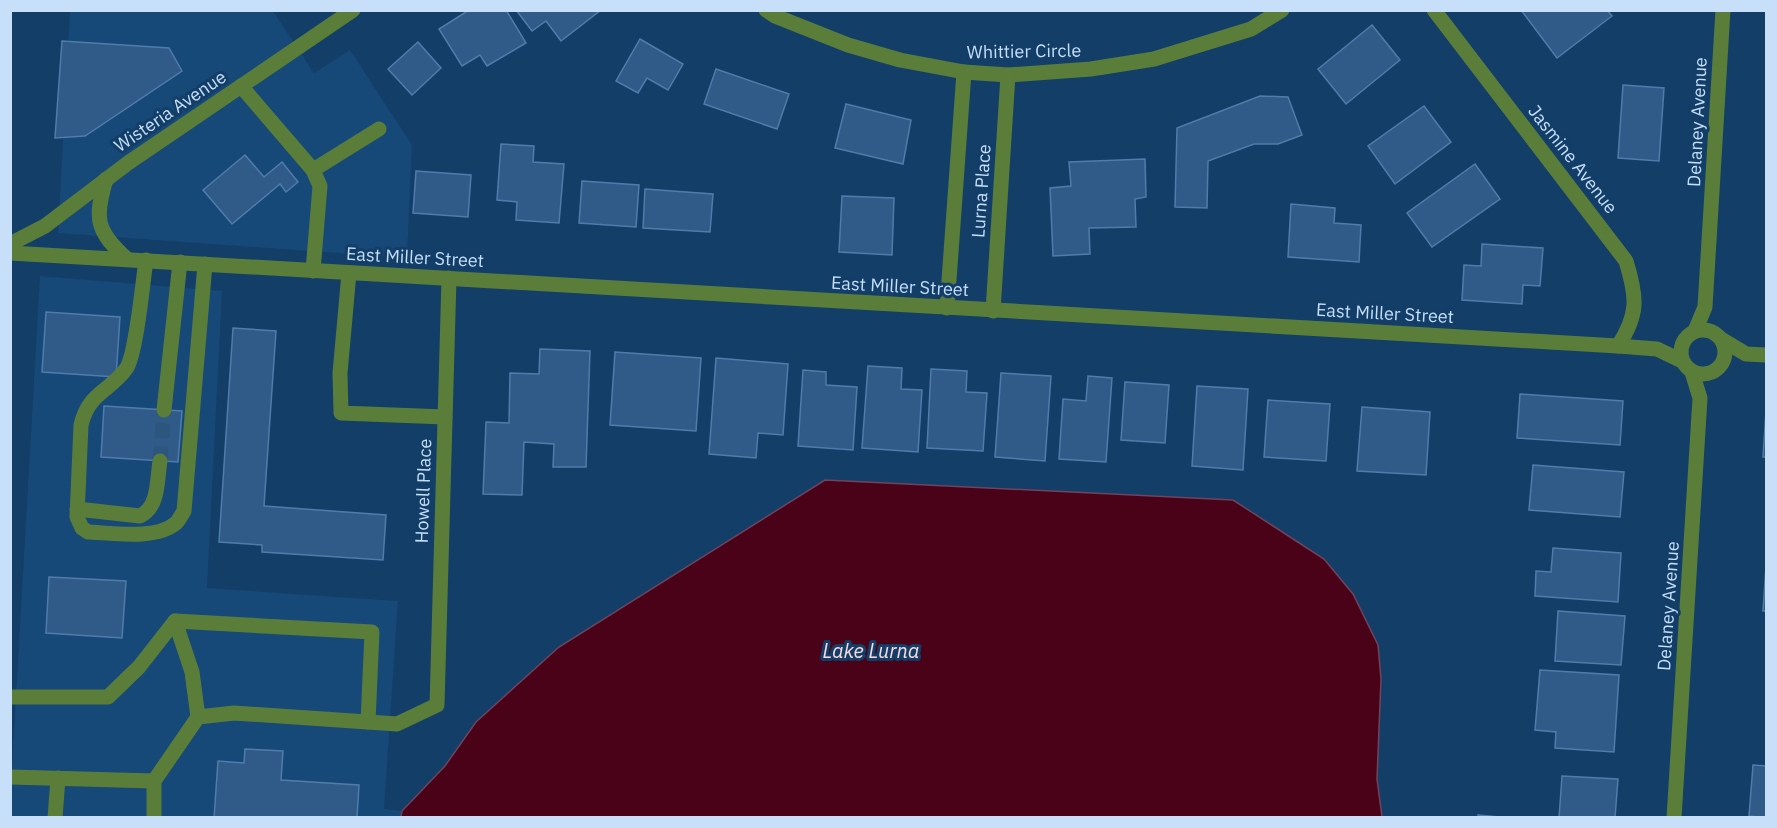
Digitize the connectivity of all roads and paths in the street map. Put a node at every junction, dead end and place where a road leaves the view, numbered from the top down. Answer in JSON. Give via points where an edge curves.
{"nodes":[{"id":1,"x":353,"y":10,"type":"edge"},
{"id":2,"x":766,"y":10,"type":"edge"},
{"id":3,"x":1282,"y":10,"type":"edge"},
{"id":4,"x":1434,"y":10,"type":"edge"},
{"id":5,"x":1723,"y":10,"type":"edge"},
{"id":6,"x":964,"y":72,"type":"junction"},
{"id":7,"x":1008,"y":75,"type":"junction"},
{"id":8,"x":241,"y":86,"type":"junction"},
{"id":9,"x":380,"y":129,"type":"dead end"},
{"id":10,"x":313,"y":170,"type":"junction"},
{"id":11,"x":106,"y":178,"type":"junction"},
{"id":12,"x":10,"y":244,"type":"edge"},
{"id":13,"x":10,"y":253,"type":"edge"},
{"id":14,"x":127,"y":260,"type":"junction"},
{"id":15,"x":146,"y":260,"type":"junction"},
{"id":16,"x":180,"y":262,"type":"junction"},
{"id":17,"x":205,"y":264,"type":"junction"},
{"id":18,"x":313,"y":271,"type":"junction"},
{"id":19,"x":349,"y":273,"type":"junction"},
{"id":20,"x":449,"y":278,"type":"junction"},
{"id":21,"x":1705,"y":307,"type":"junction"},
{"id":22,"x":947,"y":308,"type":"junction"},
{"id":23,"x":993,"y":311,"type":"junction"},
{"id":24,"x":1689,"y":335,"type":"junction"},
{"id":25,"x":1719,"y":337,"type":"junction"},
{"id":26,"x":1618,"y":346,"type":"junction"},
{"id":27,"x":1657,"y":349,"type":"junction"},
{"id":28,"x":1746,"y":354,"type":"junction"},
{"id":29,"x":1767,"y":355,"type":"edge"},
{"id":30,"x":1687,"y":366,"type":"junction"},
{"id":31,"x":1717,"y":369,"type":"junction"},
{"id":32,"x":1700,"y":398,"type":"junction"},
{"id":33,"x":164,"y":410,"type":"tunnel mouth"},
{"id":34,"x":445,"y":417,"type":"junction"},
{"id":35,"x":160,"y":461,"type":"tunnel mouth"},
{"id":36,"x":77,"y":509,"type":"junction"},
{"id":37,"x":175,"y":621,"type":"junction"},
{"id":38,"x":10,"y":697,"type":"edge"},
{"id":39,"x":198,"y":717,"type":"junction"},
{"id":40,"x":368,"y":722,"type":"junction"},
{"id":41,"x":10,"y":777,"type":"edge"},
{"id":42,"x":57,"y":778,"type":"junction"},
{"id":43,"x":154,"y":782,"type":"junction"},
{"id":44,"x":55,"y":818,"type":"edge"},
{"id":45,"x":154,"y":818,"type":"edge"},
{"id":46,"x":1674,"y":818,"type":"edge"}],
"edges":[{"from":1,"to":8,"type":"street","name":"Wisteria Avenue"},
{"from":2,"to":6,"type":"street","name":"Whittier Circle","via":[[848,45]]},
{"from":3,"to":7,"type":"street","name":"Whittier Circle","via":[[1251,29],[1154,59],[1091,69]]},
{"from":4,"to":26,"type":"street","name":"Jasmine Avenue","via":[[1626,261],[1634,304],[1628,332]]},
{"from":5,"to":21,"type":"street","name":"Delaney Avenue"},
{"from":6,"to":7,"type":"street","name":"Whittier Circle"},
{"from":6,"to":22,"type":"street","name":"Lurna Place"},
{"from":7,"to":23,"type":"street","name":"Lurna Place"},
{"from":8,"to":10,"type":"street"},
{"from":8,"to":11,"type":"street","name":"Wisteria Avenue"},
{"from":9,"to":10,"type":"street"},
{"from":10,"to":18,"type":"street","via":[[320,186]]},
{"from":11,"to":12,"type":"street","name":"Wisteria Avenue","via":[[45,226]]},
{"from":11,"to":14,"type":"street","via":[[100,200],[101,230]]},
{"from":13,"to":14,"type":"street"},
{"from":14,"to":15,"type":"street"},
{"from":15,"to":16,"type":"street","name":"East Miller Street"},
{"from":15,"to":36,"type":"street","via":[[127,368],[91,400],[83,413]]},
{"from":16,"to":17,"type":"street","name":"East Miller Street"},
{"from":16,"to":33,"type":"street"},
{"from":17,"to":18,"type":"street","name":"East Miller Street"},
{"from":17,"to":36,"type":"street","via":[[184,511],[176,523],[158,531],[121,534],[88,532],[82,528]]},
{"from":18,"to":19,"type":"street","name":"East Miller Street"},
{"from":19,"to":20,"type":"street","name":"East Miller Street"},
{"from":19,"to":34,"type":"street","via":[[340,413]]},
{"from":20,"to":22,"type":"street","name":"East Miller Street"},
{"from":20,"to":34,"type":"street","name":"Howell Place"},
{"from":21,"to":24,"type":"street","name":"Delaney Avenue"},
{"from":21,"to":25,"type":"street","name":"Delaney Avenue"},
{"from":22,"to":23,"type":"street","name":"East Miller Street"},
{"from":23,"to":26,"type":"street","name":"East Miller Street"},
{"from":24,"to":25,"type":"street","via":[[1702,329]]},
{"from":24,"to":27,"type":"street"},
{"from":24,"to":30,"type":"street","via":[[1680,354]]},
{"from":25,"to":28,"type":"street"},
{"from":25,"to":31,"type":"street","via":[[1725,353]]},
{"from":26,"to":27,"type":"street","name":"East Miller Street"},
{"from":27,"to":30,"type":"street"},
{"from":28,"to":29,"type":"street"},
{"from":28,"to":31,"type":"street"},
{"from":30,"to":31,"type":"street","via":[[1699,374]]},
{"from":30,"to":32,"type":"street","name":"Delaney Avenue"},
{"from":31,"to":32,"type":"street","name":"Delaney Avenue"},
{"from":32,"to":46,"type":"street","name":"Delaney Avenue"},
{"from":34,"to":40,"type":"street","name":"Howell Place","via":[[437,705],[397,724]]},
{"from":35,"to":36,"type":"street","via":[[154,501],[148,512],[140,516]]},
{"from":37,"to":38,"type":"street","via":[[139,667],[108,697]]},
{"from":37,"to":39,"type":"street","via":[[192,672]]},
{"from":37,"to":40,"type":"street","via":[[372,632]]},
{"from":39,"to":40,"type":"street","via":[[234,713]]},
{"from":39,"to":43,"type":"street"},
{"from":41,"to":42,"type":"street"},
{"from":42,"to":43,"type":"street"},
{"from":42,"to":44,"type":"street"},
{"from":43,"to":45,"type":"street"}]}
